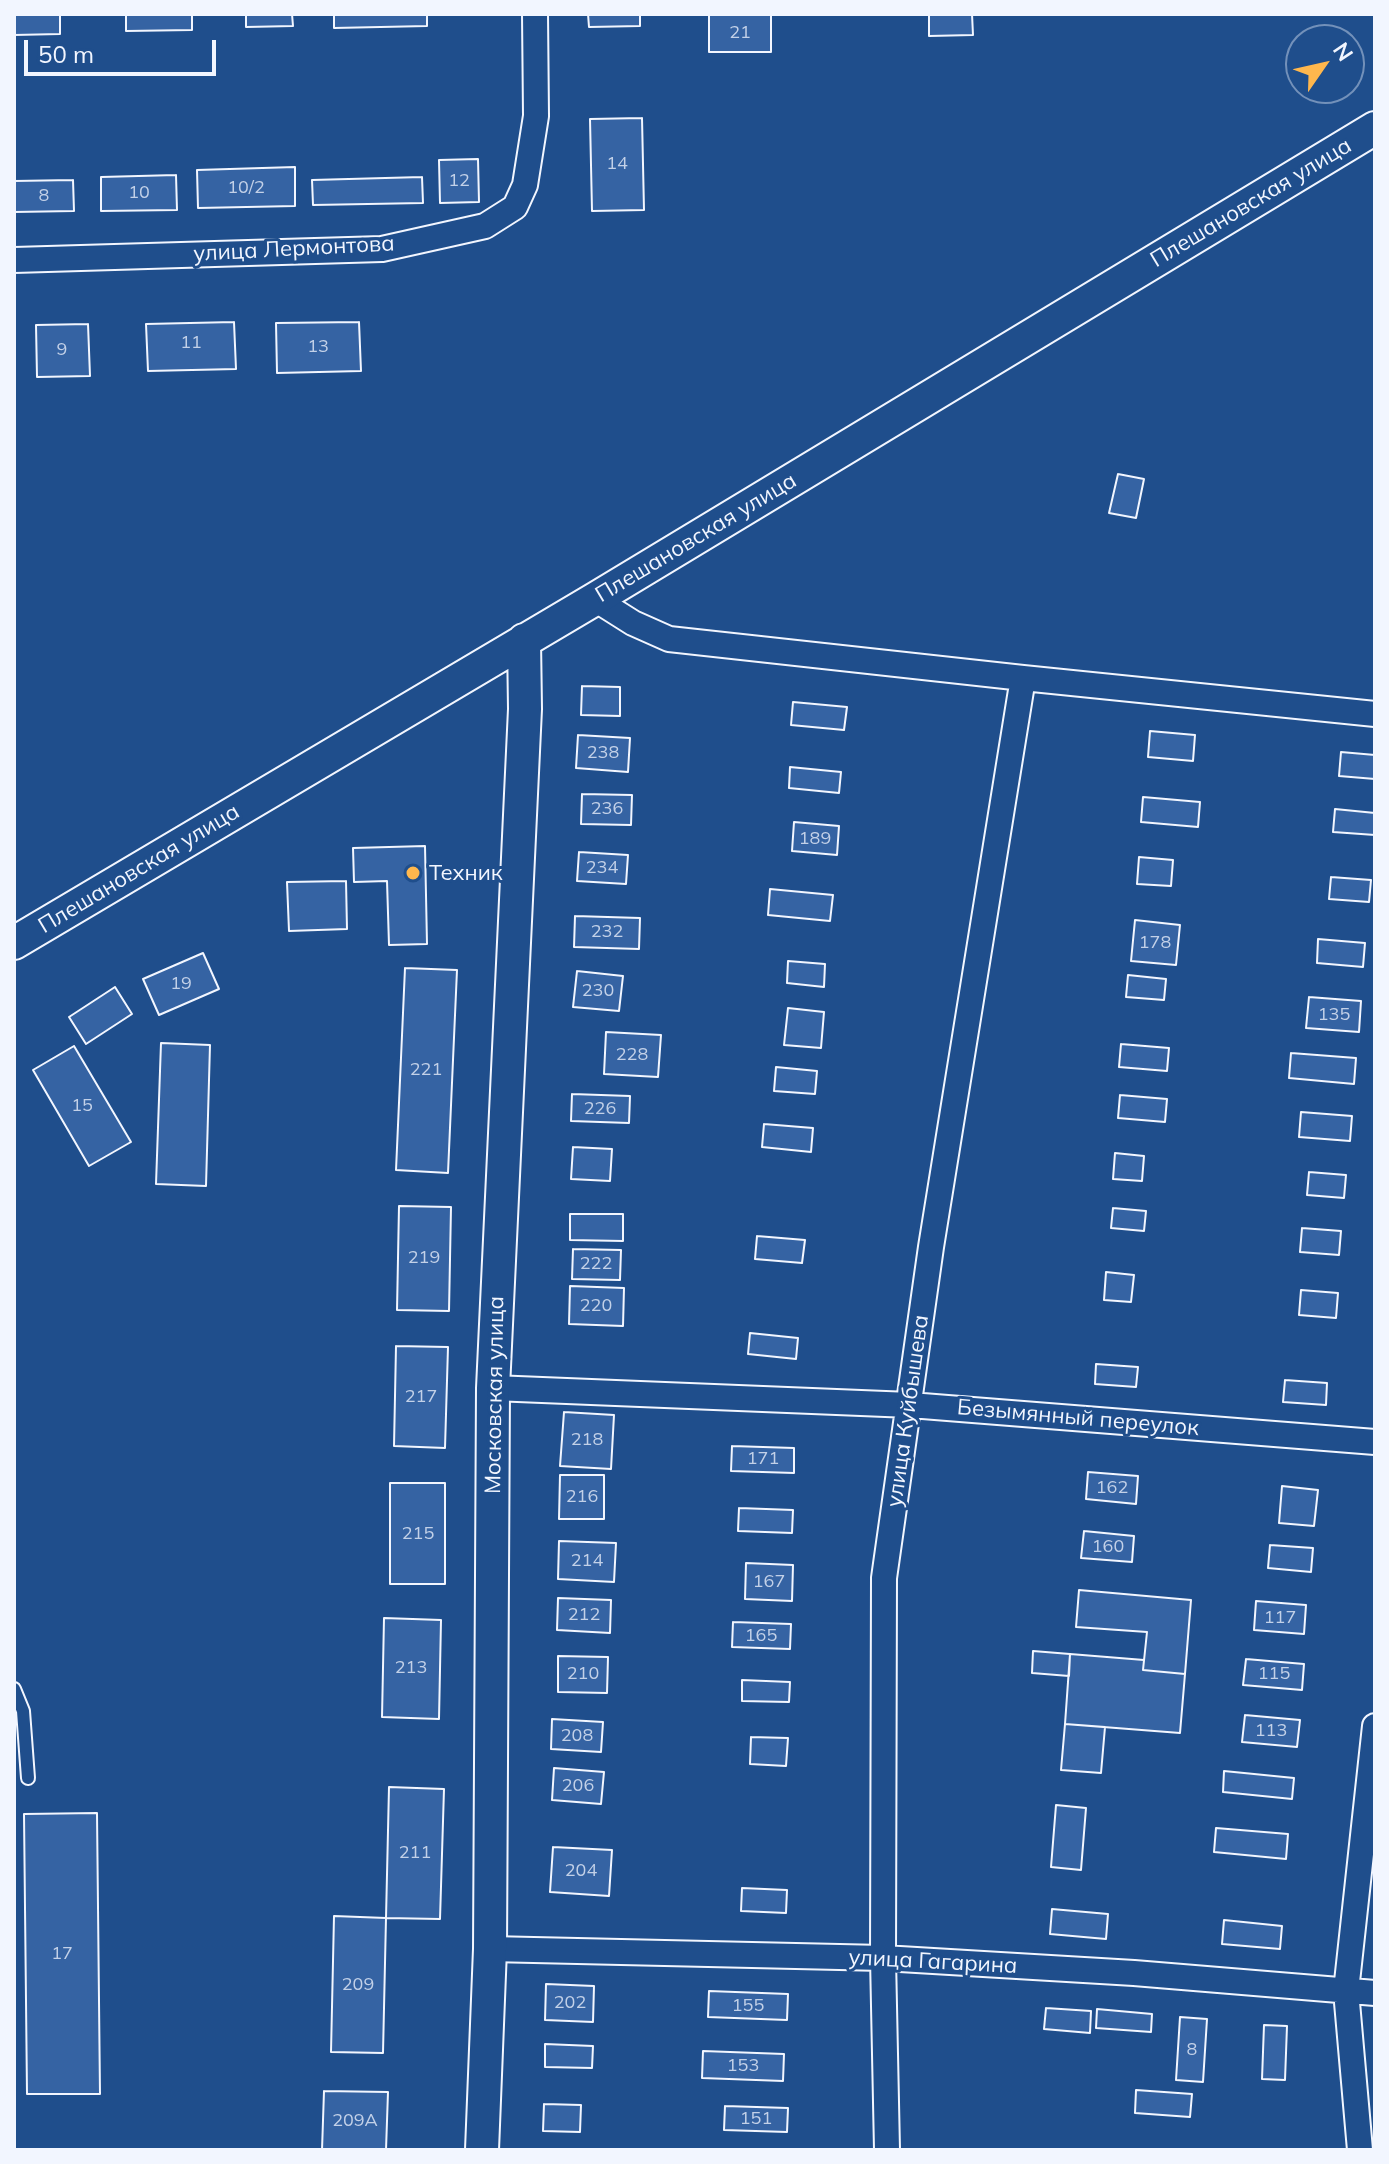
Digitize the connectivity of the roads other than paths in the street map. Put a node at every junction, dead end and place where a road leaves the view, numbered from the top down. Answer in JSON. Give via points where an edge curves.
{"nodes":[{"id":1,"x":535,"y":14,"type":"edge"},
{"id":2,"x":1375,"y":128,"type":"edge"},
{"id":3,"x":14,"y":260,"type":"edge"},
{"id":4,"x":595,"y":599,"type":"junction"},
{"id":5,"x":524,"y":640,"type":"junction"},
{"id":6,"x":1023,"y":678,"type":"junction"},
{"id":7,"x":1375,"y":714,"type":"edge"},
{"id":8,"x":14,"y":943,"type":"edge"},
{"id":9,"x":493,"y":1388,"type":"junction"},
{"id":10,"x":910,"y":1405,"type":"junction"},
{"id":11,"x":1375,"y":1442,"type":"edge"},
{"id":12,"x":14,"y":1689,"type":"edge"},
{"id":13,"x":1375,"y":1726,"type":"edge"},
{"id":14,"x":28,"y":1778,"type":"dead end"},
{"id":15,"x":490,"y":1949,"type":"junction"},
{"id":16,"x":883,"y":1958,"type":"junction"},
{"id":17,"x":1346,"y":1991,"type":"junction"},
{"id":18,"x":1375,"y":1993,"type":"edge"},
{"id":19,"x":482,"y":2150,"type":"edge"},
{"id":20,"x":887,"y":2150,"type":"edge"},
{"id":21,"x":1360,"y":2150,"type":"edge"}],
"edges":[{"from":1,"to":3,"type":"street","name":"улица Лермонтова","via":[[536,116],[525,185],[515,207],[485,226],[382,249]]},
{"from":2,"to":4,"type":"main road","name":"Плешановская улица"},
{"from":4,"to":5,"type":"main road","name":"Плешановская улица"},
{"from":4,"to":6,"type":"street","via":[[669,639]]},
{"from":5,"to":8,"type":"main road","name":"Плешановская улица"},
{"from":5,"to":9,"type":"main road","name":"Московская улица"},
{"from":6,"to":7,"type":"street"},
{"from":6,"to":10,"type":"street","name":"улица Куйбышева"},
{"from":9,"to":10,"type":"street","name":"Безымянный переулок"},
{"from":9,"to":15,"type":"main road","name":"Московская улица"},
{"from":10,"to":11,"type":"street","name":"Безымянный переулок"},
{"from":10,"to":16,"type":"street","name":"улица Куйбышева","via":[[884,1578]]},
{"from":12,"to":14,"type":"lane","via":[[23,1711]]},
{"from":13,"to":17,"type":"street"},
{"from":15,"to":16,"type":"street","name":"улица Гагарина"},
{"from":15,"to":19,"type":"main road","name":"Московская улица"},
{"from":16,"to":17,"type":"street","name":"улица Гагарина"},
{"from":16,"to":20,"type":"street","name":"улица Куйбышева"},
{"from":17,"to":18,"type":"street","name":"улица Гагарина"},
{"from":17,"to":21,"type":"street"}]}
